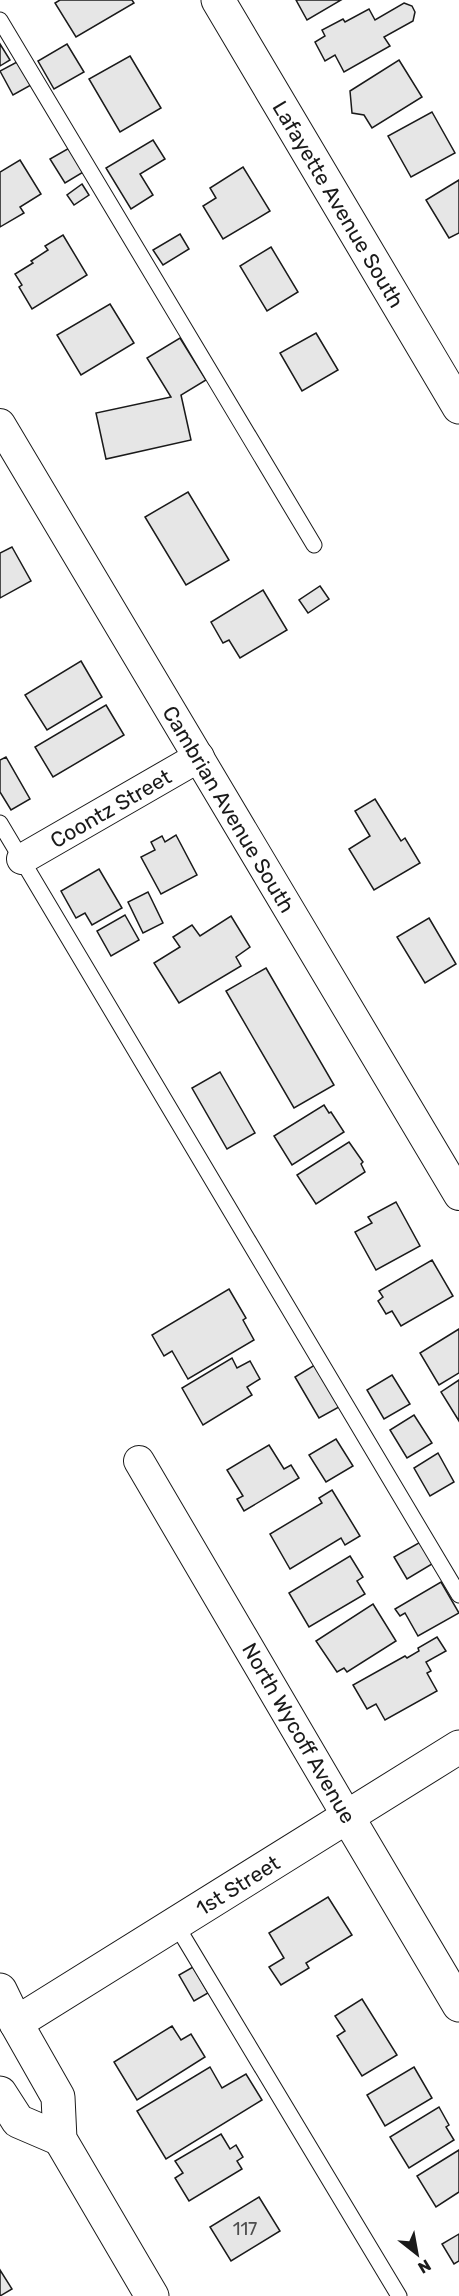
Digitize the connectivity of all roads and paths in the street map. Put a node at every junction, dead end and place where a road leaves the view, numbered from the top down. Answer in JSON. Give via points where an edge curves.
{"nodes":[{"id":1,"x":218,"y":0,"type":"edge"},
{"id":2,"x":0,"y":20,"type":"edge"},
{"id":3,"x":459,"y":407,"type":"edge"},
{"id":4,"x":0,"y":424,"type":"edge"},
{"id":5,"x":314,"y":545,"type":"dead end"},
{"id":6,"x":199,"y":757,"type":"junction"},
{"id":7,"x":0,"y":823,"type":"edge"},
{"id":8,"x":22,"y":859,"type":"junction"},
{"id":9,"x":459,"y":1195,"type":"edge"},
{"id":10,"x":139,"y":1461,"type":"dead end"},
{"id":11,"x":459,"y":1595,"type":"edge"},
{"id":12,"x":459,"y":1747,"type":"edge"},
{"id":13,"x":347,"y":1816,"type":"junction"},
{"id":14,"x":175,"y":1923,"type":"junction"},
{"id":15,"x":0,"y":1990,"type":"edge"},
{"id":16,"x":459,"y":2005,"type":"edge"},
{"id":17,"x":16,"y":2024,"type":"junction"},
{"id":18,"x":0,"y":2093,"type":"edge"},
{"id":19,"x":60,"y":2139,"type":"junction"},
{"id":20,"x":152,"y":2296,"type":"edge"},
{"id":21,"x":399,"y":2296,"type":"edge"}],
"edges":[{"from":1,"to":3,"type":"main road","name":"Lafayette Avenue South"},
{"from":2,"to":5,"type":"lane"},
{"from":4,"to":6,"type":"street","name":"Cambrian Avenue South"},
{"from":6,"to":8,"type":"street","name":"Coontz Street"},
{"from":6,"to":9,"type":"street","name":"Cambrian Avenue South"},
{"from":7,"to":8,"type":"lane"},
{"from":8,"to":11,"type":"lane"},
{"from":10,"to":13,"type":"street","name":"North Wycoff Avenue"},
{"from":12,"to":13,"type":"main road","name":"1st Street"},
{"from":13,"to":14,"type":"main road","name":"1st Street"},
{"from":13,"to":16,"type":"main road","name":"North Wycoff Avenue"},
{"from":14,"to":17,"type":"main road","name":"1st Street"},
{"from":14,"to":21,"type":"lane"},
{"from":15,"to":17,"type":"main road"},
{"from":17,"to":19,"type":"main road","via":[[58,2097]]},
{"from":18,"to":19,"type":"main road","via":[[18,2121]]},
{"from":19,"to":20,"type":"main road"}]}
